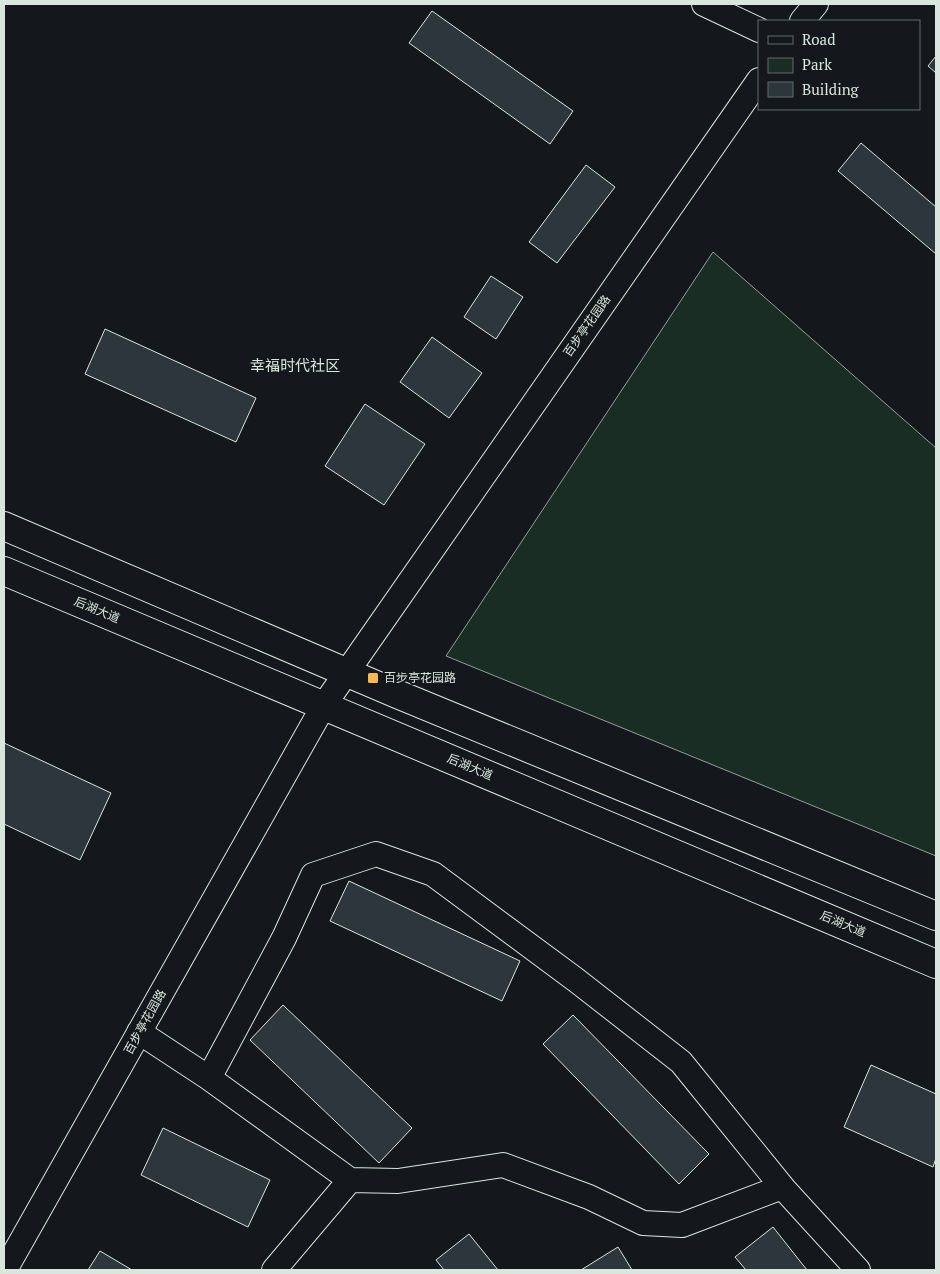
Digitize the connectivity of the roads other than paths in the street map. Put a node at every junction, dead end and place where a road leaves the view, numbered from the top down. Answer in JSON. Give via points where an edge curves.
{"nodes":[{"id":1,"x":704,"y":4,"type":"edge"},
{"id":2,"x":816,"y":4,"type":"edge"},
{"id":3,"x":803,"y":20,"type":"edge"},
{"id":4,"x":758,"y":30,"type":"edge"},
{"id":5,"x":758,"y":81,"type":"edge"},
{"id":6,"x":4,"y":526,"type":"edge"},
{"id":7,"x":4,"y":571,"type":"edge"},
{"id":8,"x":347,"y":673,"type":"junction"},
{"id":9,"x":324,"y":705,"type":"junction"},
{"id":10,"x":936,"y":916,"type":"edge"},
{"id":11,"x":936,"y":964,"type":"edge"},
{"id":12,"x":139,"y":1032,"type":"junction"},
{"id":13,"x":209,"y":1078,"type":"junction"},
{"id":14,"x":350,"y":1180,"type":"junction"},
{"id":15,"x":782,"y":1186,"type":"junction"},
{"id":16,"x":7,"y":1262,"type":"edge"},
{"id":17,"x":274,"y":1270,"type":"edge"},
{"id":18,"x":858,"y":1270,"type":"edge"}],
"edges":[{"from":1,"to":4,"type":"street"},
{"from":2,"to":3,"type":"street"},
{"from":5,"to":8,"type":"street","name":"百步亭花园路"},
{"from":6,"to":8,"type":"main road"},
{"from":7,"to":9,"type":"main road","name":"后湖大道"},
{"from":8,"to":9,"type":"street","name":"百步亭花园路"},
{"from":8,"to":10,"type":"main road"},
{"from":9,"to":11,"type":"main road","name":"后湖大道"},
{"from":9,"to":12,"type":"street","name":"百步亭花园路"},
{"from":12,"to":13,"type":"street"},
{"from":12,"to":16,"type":"street","name":"百步亭花园路"},
{"from":13,"to":14,"type":"street"},
{"from":13,"to":15,"type":"street","via":[[284,938],[313,875],[376,854],[433,874],[681,1062]]},
{"from":14,"to":15,"type":"street","via":[[398,1181],[503,1165],[589,1197],[643,1223],[682,1226]]},
{"from":14,"to":17,"type":"street"},
{"from":15,"to":18,"type":"street"}]}
